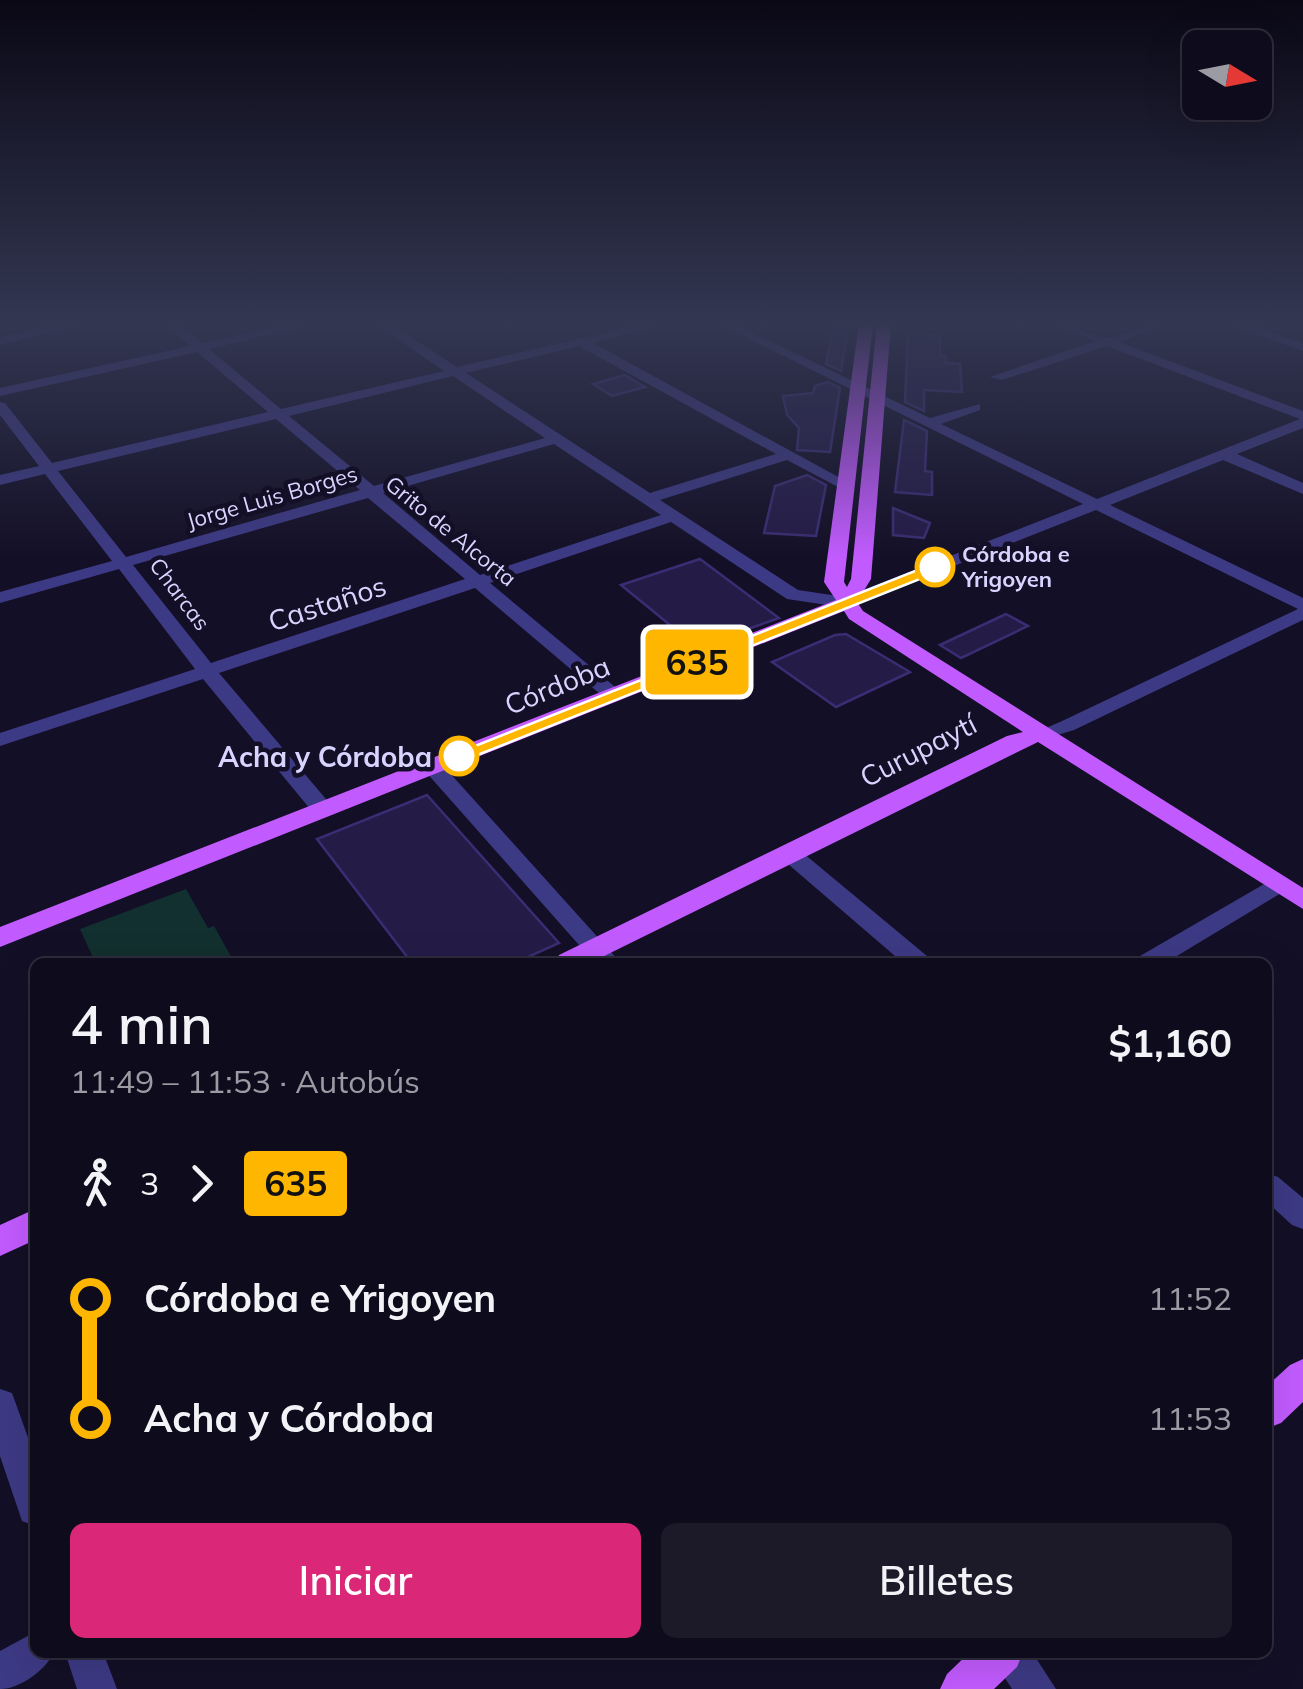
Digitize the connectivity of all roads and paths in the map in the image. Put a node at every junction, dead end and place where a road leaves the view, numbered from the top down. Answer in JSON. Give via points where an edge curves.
{"nodes":[{"id":1,"x":262,"y":402,"type":"edge"},
{"id":2,"x":336,"y":402,"type":"edge"},
{"id":3,"x":501,"y":402,"type":"edge"},
{"id":4,"x":688,"y":402,"type":"edge"},
{"id":5,"x":855,"y":402,"type":"edge"},
{"id":6,"x":876,"y":402,"type":"edge"},
{"id":7,"x":883,"y":402,"type":"edge"},
{"id":8,"x":1258,"y":402,"type":"edge"},
{"id":9,"x":0,"y":406,"type":"edge"},
{"id":10,"x":974,"y":407,"type":"dead end"},
{"id":11,"x":279,"y":416,"type":"junction"},
{"id":12,"x":1303,"y":420,"type":"edge"},
{"id":13,"x":927,"y":424,"type":"junction"},
{"id":14,"x":556,"y":439,"type":"junction"},
{"id":15,"x":1222,"y":454,"type":"junction"},
{"id":16,"x":784,"y":456,"type":"junction"},
{"id":17,"x":48,"y":469,"type":"junction"},
{"id":18,"x":0,"y":480,"type":"edge"},
{"id":19,"x":844,"y":485,"type":"junction"},
{"id":20,"x":1303,"y":488,"type":"edge"},
{"id":21,"x":369,"y":492,"type":"junction"},
{"id":22,"x":645,"y":500,"type":"junction"},
{"id":23,"x":1096,"y":506,"type":"junction"},
{"id":24,"x":670,"y":517,"type":"junction"},
{"id":25,"x":124,"y":562,"type":"junction"},
{"id":26,"x":480,"y":582,"type":"junction"},
{"id":27,"x":0,"y":598,"type":"edge"},
{"id":28,"x":846,"y":604,"type":"junction"},
{"id":29,"x":1303,"y":605,"type":"edge"},
{"id":30,"x":1303,"y":613,"type":"edge"},
{"id":31,"x":207,"y":671,"type":"junction"},
{"id":32,"x":613,"y":695,"type":"junction"},
{"id":33,"x":1044,"y":733,"type":"junction"},
{"id":34,"x":0,"y":740,"type":"edge"},
{"id":35,"x":432,"y":766,"type":"junction"},
{"id":36,"x":324,"y":810,"type":"junction"},
{"id":37,"x":789,"y":854,"type":"junction"},
{"id":38,"x":1278,"y":884,"type":"junction"},
{"id":39,"x":1303,"y":900,"type":"edge"},
{"id":40,"x":0,"y":938,"type":"edge"},
{"id":41,"x":602,"y":956,"type":"edge"},
{"id":42,"x":913,"y":958,"type":"edge"},
{"id":43,"x":1156,"y":958,"type":"edge"},
{"id":44,"x":1272,"y":1189,"type":"edge"},
{"id":45,"x":1303,"y":1216,"type":"edge"},
{"id":46,"x":30,"y":1226,"type":"edge"},
{"id":47,"x":0,"y":1241,"type":"edge"},
{"id":48,"x":1303,"y":1377,"type":"edge"},
{"id":49,"x":0,"y":1405,"type":"edge"},
{"id":50,"x":1272,"y":1406,"type":"edge"},
{"id":51,"x":30,"y":1493,"type":"edge"},
{"id":52,"x":30,"y":1654,"type":"edge"},
{"id":53,"x":86,"y":1658,"type":"edge"},
{"id":54,"x":998,"y":1658,"type":"edge"},
{"id":55,"x":1010,"y":1658,"type":"edge"},
{"id":56,"x":0,"y":1674,"type":"edge"},
{"id":57,"x":97,"y":1689,"type":"edge"},
{"id":58,"x":962,"y":1689,"type":"edge"},
{"id":59,"x":1036,"y":1689,"type":"edge"}],
"edges":[{"from":1,"to":11,"type":"street","name":"Grito de Alcorta"},
{"from":2,"to":11,"type":"street"},
{"from":3,"to":14,"type":"street"},
{"from":4,"to":16,"type":"street"},
{"from":5,"to":19,"type":"main road"},
{"from":6,"to":28,"type":"main road","via":[[861,579]]},
{"from":7,"to":13,"type":"street"},
{"from":8,"to":12,"type":"street"},
{"from":9,"to":17,"type":"street","name":"Charcas"},
{"from":10,"to":13,"type":"street"},
{"from":11,"to":17,"type":"street"},
{"from":11,"to":21,"type":"street","name":"Grito de Alcorta"},
{"from":12,"to":15,"type":"street","name":"Córdoba"},
{"from":13,"to":23,"type":"street"},
{"from":14,"to":21,"type":"street","name":"Jorge Luis Borges"},
{"from":14,"to":22,"type":"street"},
{"from":15,"to":20,"type":"street"},
{"from":15,"to":23,"type":"street","name":"Córdoba"},
{"from":16,"to":19,"type":"street"},
{"from":16,"to":22,"type":"street"},
{"from":17,"to":18,"type":"street"},
{"from":17,"to":25,"type":"street","name":"Charcas"},
{"from":19,"to":28,"type":"main road","via":[[834,582]]},
{"from":21,"to":25,"type":"street","name":"Jorge Luis Borges"},
{"from":21,"to":26,"type":"street","name":"Grito de Alcorta"},
{"from":22,"to":24,"type":"street"},
{"from":23,"to":28,"type":"street","name":"Córdoba"},
{"from":23,"to":29,"type":"street"},
{"from":24,"to":26,"type":"street","name":"Castaños"},
{"from":24,"to":28,"type":"street","via":[[793,595]]},
{"from":25,"to":27,"type":"street","name":"Jorge Luis Borges"},
{"from":25,"to":31,"type":"street","name":"Charcas"},
{"from":26,"to":31,"type":"street","name":"Castaños"},
{"from":26,"to":32,"type":"street","name":"Grito de Alcorta"},
{"from":28,"to":32,"type":"main road","name":"Córdoba"},
{"from":28,"to":33,"type":"main road"},
{"from":30,"to":33,"type":"street","name":"Curupaytí"},
{"from":31,"to":34,"type":"street","name":"Castaños"},
{"from":31,"to":36,"type":"street","name":"Charcas"},
{"from":32,"to":35,"type":"main road","name":"Córdoba"},
{"from":33,"to":37,"type":"main road","name":"Curupaytí","via":[[1015,740]]},
{"from":33,"to":38,"type":"main road"},
{"from":35,"to":36,"type":"main road","name":"Córdoba"},
{"from":35,"to":41,"type":"street"},
{"from":36,"to":40,"type":"main road","name":"Córdoba"},
{"from":37,"to":41,"type":"main road","name":"Curupaytí"},
{"from":37,"to":42,"type":"street"},
{"from":38,"to":39,"type":"main road"},
{"from":38,"to":43,"type":"street"},
{"from":44,"to":45,"type":"street"},
{"from":46,"to":47,"type":"main road"},
{"from":48,"to":50,"type":"main road"},
{"from":49,"to":51,"type":"street"},
{"from":52,"to":56,"type":"street"},
{"from":53,"to":57,"type":"street"},
{"from":54,"to":58,"type":"main road"},
{"from":55,"to":59,"type":"street"}]}
